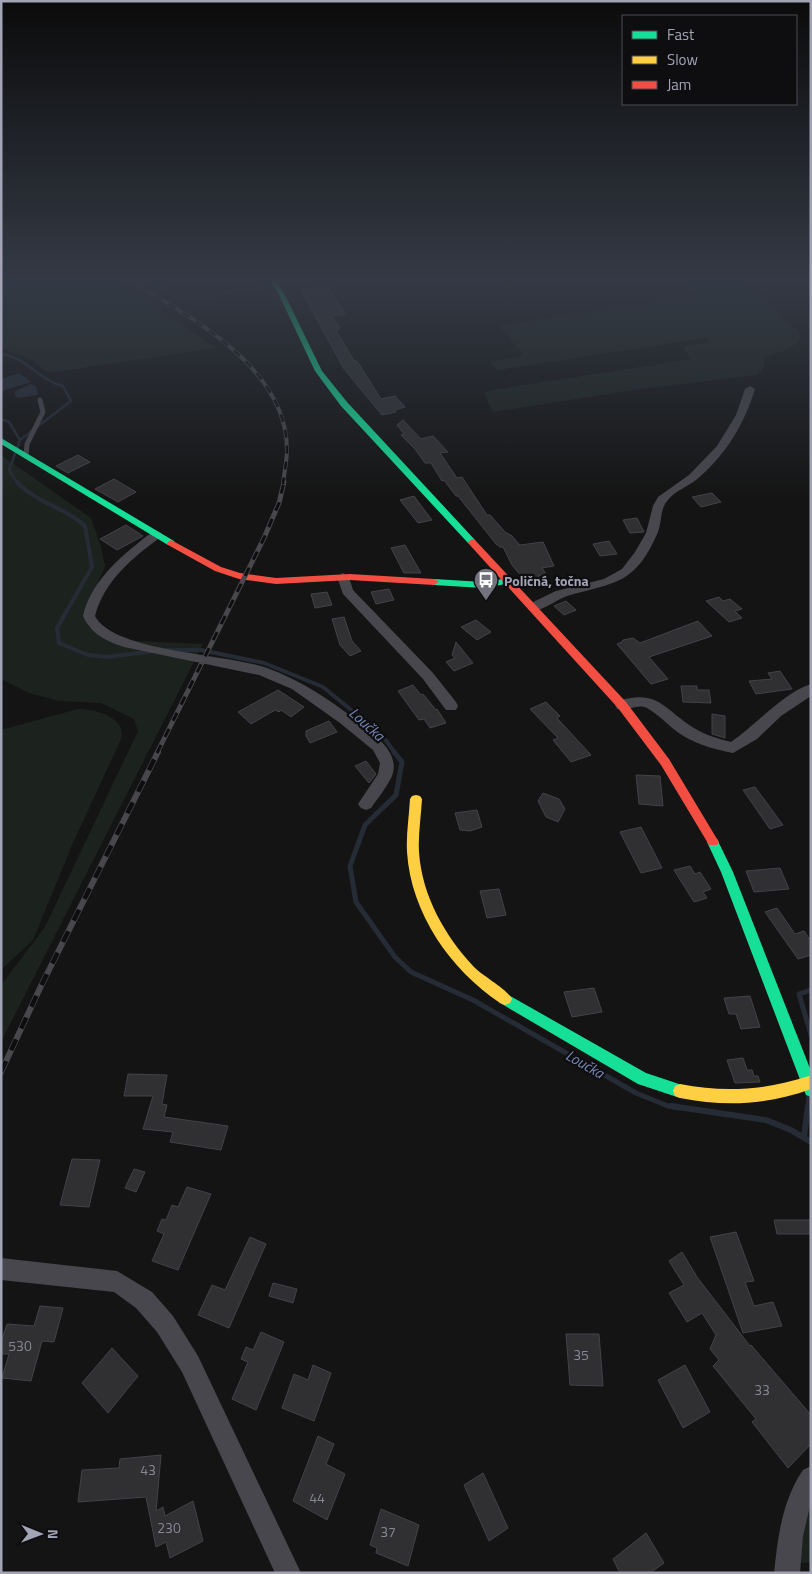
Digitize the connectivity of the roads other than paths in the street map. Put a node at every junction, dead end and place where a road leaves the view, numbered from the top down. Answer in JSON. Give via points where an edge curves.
{"nodes":[{"id":1,"x":310,"y":352,"type":"edge"},
{"id":2,"x":750,"y":389,"type":"dead end"},
{"id":3,"x":40,"y":400,"type":"dead end"},
{"id":4,"x":2,"y":440,"type":"edge"},
{"id":5,"x":23,"y":453,"type":"junction"},
{"id":6,"x":157,"y":535,"type":"junction"},
{"id":7,"x":343,"y":577,"type":"junction"},
{"id":8,"x":509,"y":581,"type":"junction"},
{"id":9,"x":533,"y":608,"type":"junction"},
{"id":10,"x":811,"y":689,"type":"edge"},
{"id":11,"x":622,"y":705,"type":"junction"},
{"id":12,"x":451,"y":706,"type":"dead end"},
{"id":13,"x":416,"y":799,"type":"dead end"},
{"id":14,"x":366,"y":804,"type":"dead end"},
{"id":15,"x":810,"y":1086,"type":"edge"},
{"id":16,"x":1,"y":1269,"type":"edge"},
{"id":17,"x":811,"y":1478,"type":"edge"},
{"id":18,"x":288,"y":1573,"type":"edge"},
{"id":19,"x":787,"y":1573,"type":"edge"}],
"edges":[{"from":1,"to":8,"type":"main road","via":[[333,390]]},
{"from":2,"to":9,"type":"street","via":[[733,433],[709,463],[663,499],[657,510],[652,535],[627,571],[614,580],[560,594]]},
{"from":3,"to":5,"type":"lane","via":[[43,412]]},
{"from":4,"to":5,"type":"main road"},
{"from":5,"to":6,"type":"main road"},
{"from":6,"to":7,"type":"main road","via":[[218,569],[239,576],[276,581]]},
{"from":6,"to":14,"type":"street","via":[[127,558],[95,595],[89,616],[95,627],[121,642],[262,671],[297,686],[366,736],[384,754],[387,763],[385,775]]},
{"from":7,"to":8,"type":"main road","via":[[483,585]]},
{"from":7,"to":12,"type":"street","via":[[348,591],[428,676]]},
{"from":8,"to":9,"type":"main road"},
{"from":9,"to":11,"type":"main road"},
{"from":10,"to":11,"type":"street","via":[[776,712],[733,748],[690,733],[650,703],[637,701]]},
{"from":11,"to":15,"type":"main road","via":[[670,768],[708,832],[743,910]]},
{"from":13,"to":15,"type":"main road","via":[[414,861],[427,904],[457,957],[496,994],[643,1080],[664,1088],[712,1096],[754,1098]]},
{"from":16,"to":18,"type":"street","via":[[116,1282],[144,1300],[165,1324],[190,1364]]},
{"from":17,"to":19,"type":"street","via":[[803,1490],[795,1519]]}]}
